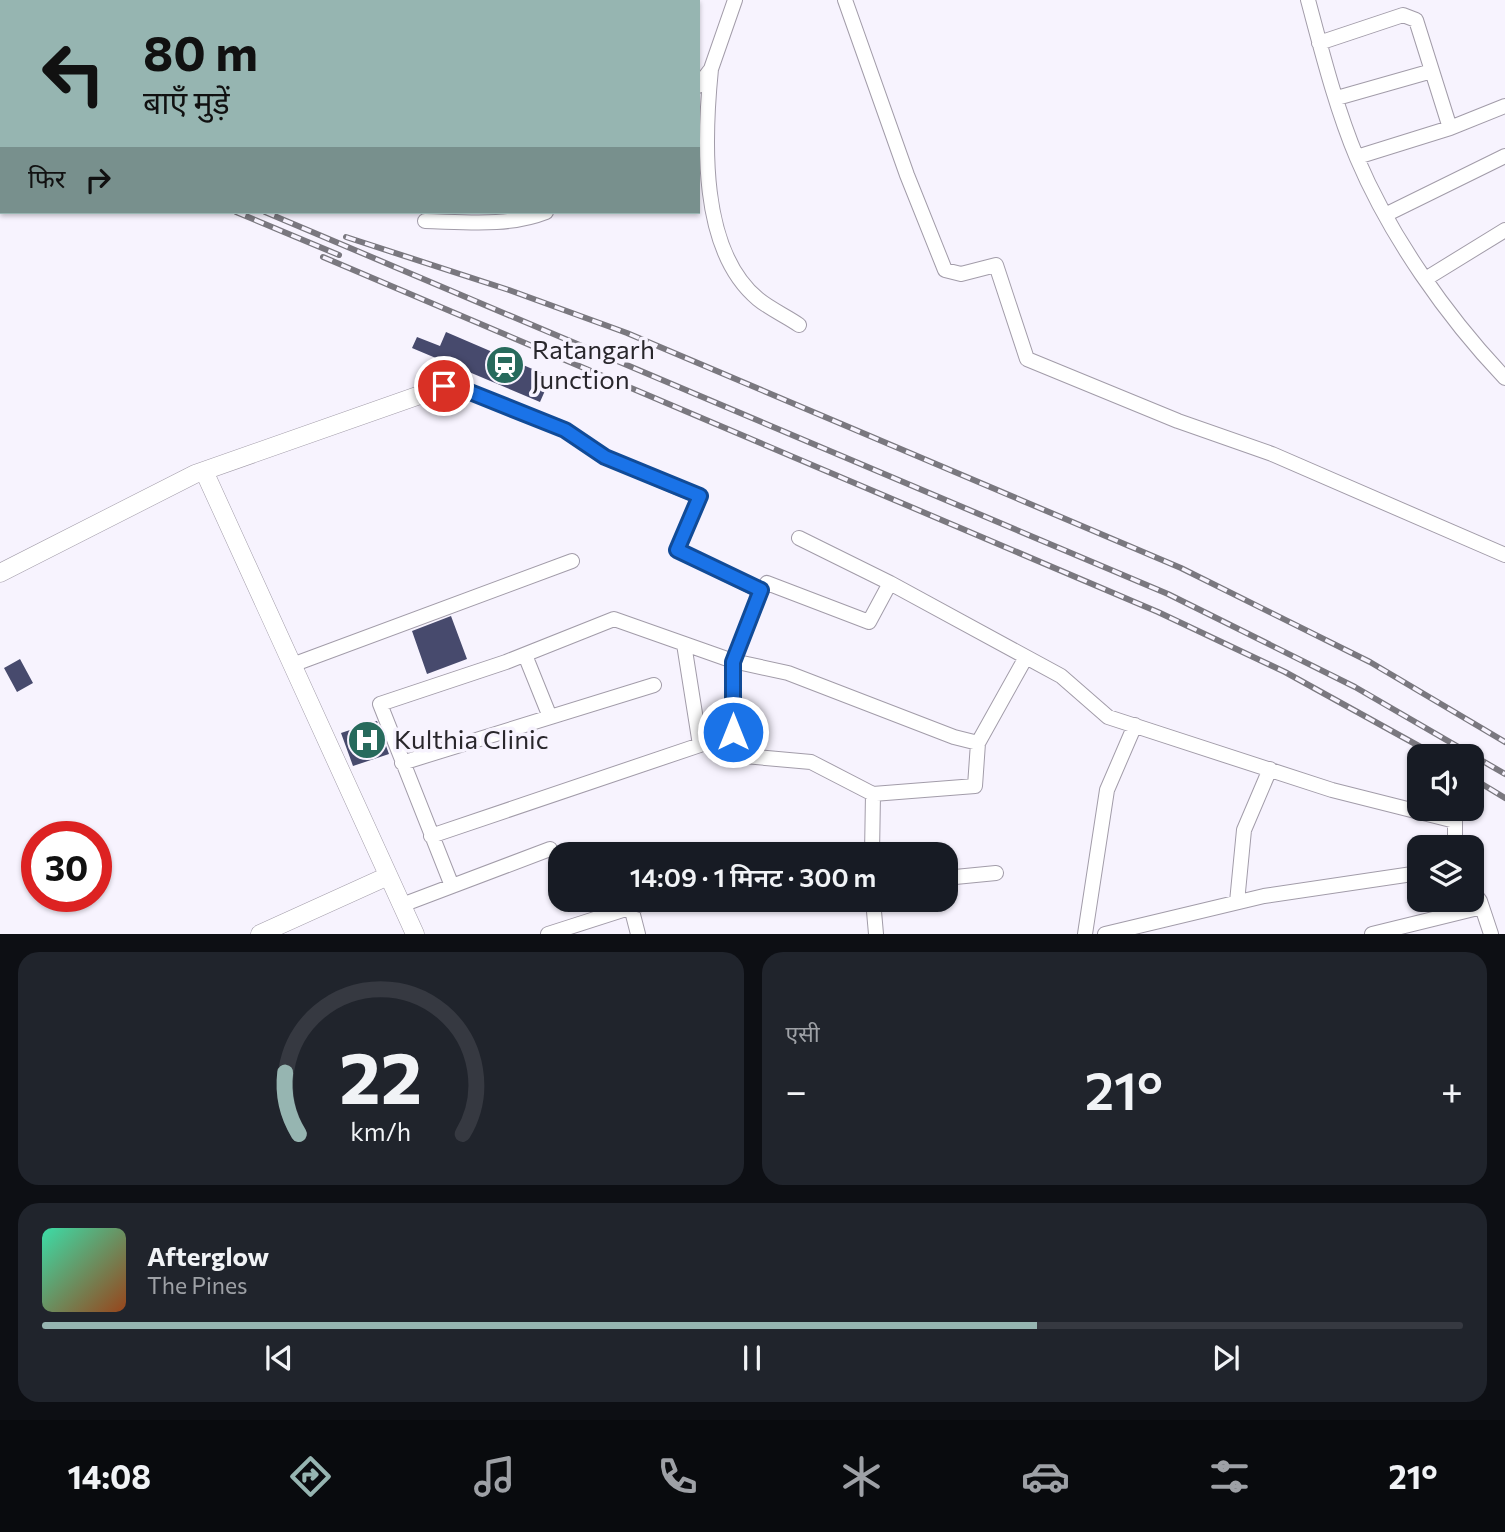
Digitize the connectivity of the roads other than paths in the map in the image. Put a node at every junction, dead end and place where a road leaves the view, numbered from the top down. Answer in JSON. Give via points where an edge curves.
{"nodes":[{"id":1,"x":734,"y":0,"type":"edge"},
{"id":2,"x":845,"y":0,"type":"edge"},
{"id":3,"x":1308,"y":0,"type":"edge"},
{"id":4,"x":1319,"y":43,"type":"junction"},
{"id":5,"x":711,"y":69,"type":"junction"},
{"id":6,"x":1432,"y":71,"type":"junction"},
{"id":7,"x":700,"y":83,"type":"edge"},
{"id":8,"x":1338,"y":98,"type":"junction"},
{"id":9,"x":1505,"y":106,"type":"edge"},
{"id":10,"x":1450,"y":128,"type":"junction"},
{"id":11,"x":1505,"y":156,"type":"edge"},
{"id":12,"x":1357,"y":157,"type":"junction"},
{"id":13,"x":541,"y":214,"type":"edge"},
{"id":14,"x":1385,"y":215,"type":"junction"},
{"id":15,"x":425,"y":221,"type":"dead end"},
{"id":16,"x":1505,"y":230,"type":"edge"},
{"id":17,"x":1427,"y":278,"type":"junction"},
{"id":18,"x":799,"y":325,"type":"dead end"},
{"id":19,"x":1505,"y":378,"type":"edge"},
{"id":20,"x":417,"y":396,"type":"joint"},
{"id":21,"x":204,"y":471,"type":"junction"},
{"id":22,"x":799,"y":538,"type":"dead end"},
{"id":23,"x":1505,"y":555,"type":"edge"},
{"id":24,"x":572,"y":561,"type":"dead end"},
{"id":25,"x":0,"y":573,"type":"edge"},
{"id":26,"x":890,"y":583,"type":"junction"},
{"id":27,"x":761,"y":590,"type":"junction"},
{"id":28,"x":684,"y":644,"type":"junction"},
{"id":29,"x":525,"y":654,"type":"junction"},
{"id":30,"x":1026,"y":657,"type":"junction"},
{"id":31,"x":733,"y":662,"type":"junction"},
{"id":32,"x":292,"y":665,"type":"junction"},
{"id":33,"x":654,"y":685,"type":"dead end"},
{"id":34,"x":550,"y":717,"type":"junction"},
{"id":35,"x":1135,"y":725,"type":"junction"},
{"id":36,"x":978,"y":743,"type":"junction"},
{"id":37,"x":402,"y":763,"type":"junction"},
{"id":38,"x":1270,"y":769,"type":"junction"},
{"id":39,"x":873,"y":793,"type":"junction"},
{"id":40,"x":1455,"y":835,"type":"edge"},
{"id":41,"x":431,"y":836,"type":"junction"},
{"id":42,"x":872,"y":842,"type":"edge"},
{"id":43,"x":548,"y":850,"type":"edge"},
{"id":44,"x":996,"y":873,"type":"dead end"},
{"id":45,"x":1407,"y":875,"type":"edge"},
{"id":46,"x":388,"y":876,"type":"junction"},
{"id":47,"x":958,"y":877,"type":"edge"},
{"id":48,"x":452,"y":886,"type":"junction"},
{"id":49,"x":1237,"y":902,"type":"junction"},
{"id":50,"x":402,"y":905,"type":"junction"},
{"id":51,"x":1484,"y":911,"type":"edge"},
{"id":52,"x":615,"y":912,"type":"edge"},
{"id":53,"x":632,"y":912,"type":"edge"},
{"id":54,"x":874,"y":912,"type":"edge"},
{"id":55,"x":1457,"y":912,"type":"edge"},
{"id":56,"x":260,"y":933,"type":"edge"},
{"id":57,"x":415,"y":933,"type":"edge"},
{"id":58,"x":548,"y":933,"type":"edge"},
{"id":59,"x":638,"y":933,"type":"edge"},
{"id":60,"x":877,"y":933,"type":"edge"},
{"id":61,"x":1085,"y":933,"type":"edge"},
{"id":62,"x":1105,"y":933,"type":"edge"},
{"id":63,"x":1371,"y":933,"type":"edge"},
{"id":64,"x":1492,"y":933,"type":"edge"}],
"edges":[{"from":1,"to":5,"type":"street"},
{"from":2,"to":23,"type":"street","via":[[945,270],[961,274],[996,265],[1027,359],[1272,454]]},
{"from":3,"to":4,"type":"street"},
{"from":4,"to":6,"type":"street","via":[[1403,15],[1416,20]]},
{"from":4,"to":8,"type":"street"},
{"from":5,"to":7,"type":"street"},
{"from":5,"to":18,"type":"street","via":[[709,183],[723,253],[757,298]]},
{"from":6,"to":8,"type":"street"},
{"from":6,"to":10,"type":"street"},
{"from":8,"to":12,"type":"street"},
{"from":9,"to":10,"type":"street"},
{"from":10,"to":12,"type":"street"},
{"from":11,"to":14,"type":"street"},
{"from":12,"to":14,"type":"street"},
{"from":13,"to":15,"type":"street","via":[[487,223]]},
{"from":14,"to":17,"type":"street"},
{"from":16,"to":17,"type":"street"},
{"from":17,"to":19,"type":"street","via":[[1467,337]]},
{"from":20,"to":21,"type":"street"},
{"from":20,"to":27,"type":"street","via":[[444,386],[460,388],[565,430],[605,457],[700,496],[677,550]]},
{"from":21,"to":25,"type":"street"},
{"from":21,"to":32,"type":"street"},
{"from":22,"to":26,"type":"street"},
{"from":24,"to":32,"type":"street"},
{"from":26,"to":27,"type":"street","via":[[869,622],[767,583]]},
{"from":26,"to":30,"type":"street"},
{"from":27,"to":31,"type":"street"},
{"from":28,"to":29,"type":"street","via":[[614,619]]},
{"from":28,"to":31,"type":"street"},
{"from":28,"to":41,"type":"street","via":[[700,745]]},
{"from":29,"to":34,"type":"street"},
{"from":29,"to":37,"type":"street","via":[[380,705]]},
{"from":30,"to":35,"type":"street","via":[[1061,676],[1108,716]]},
{"from":30,"to":36,"type":"street"},
{"from":31,"to":36,"type":"street","via":[[788,673]]},
{"from":31,"to":39,"type":"street","via":[[733,755],[811,762]]},
{"from":32,"to":46,"type":"street"},
{"from":33,"to":34,"type":"street"},
{"from":34,"to":37,"type":"street"},
{"from":35,"to":38,"type":"street"},
{"from":35,"to":61,"type":"street","via":[[1107,790]]},
{"from":36,"to":39,"type":"street","via":[[975,786]]},
{"from":37,"to":41,"type":"street"},
{"from":38,"to":40,"type":"street","via":[[1455,821]]},
{"from":38,"to":49,"type":"street","via":[[1244,830]]},
{"from":39,"to":42,"type":"street"},
{"from":41,"to":48,"type":"street"},
{"from":43,"to":48,"type":"street"},
{"from":44,"to":47,"type":"street"},
{"from":45,"to":49,"type":"street"},
{"from":46,"to":50,"type":"street"},
{"from":46,"to":56,"type":"street"},
{"from":48,"to":50,"type":"street"},
{"from":49,"to":62,"type":"street"},
{"from":50,"to":57,"type":"street"},
{"from":51,"to":64,"type":"street"},
{"from":52,"to":58,"type":"street"},
{"from":53,"to":59,"type":"street"},
{"from":54,"to":60,"type":"street"},
{"from":55,"to":63,"type":"street"}]}
